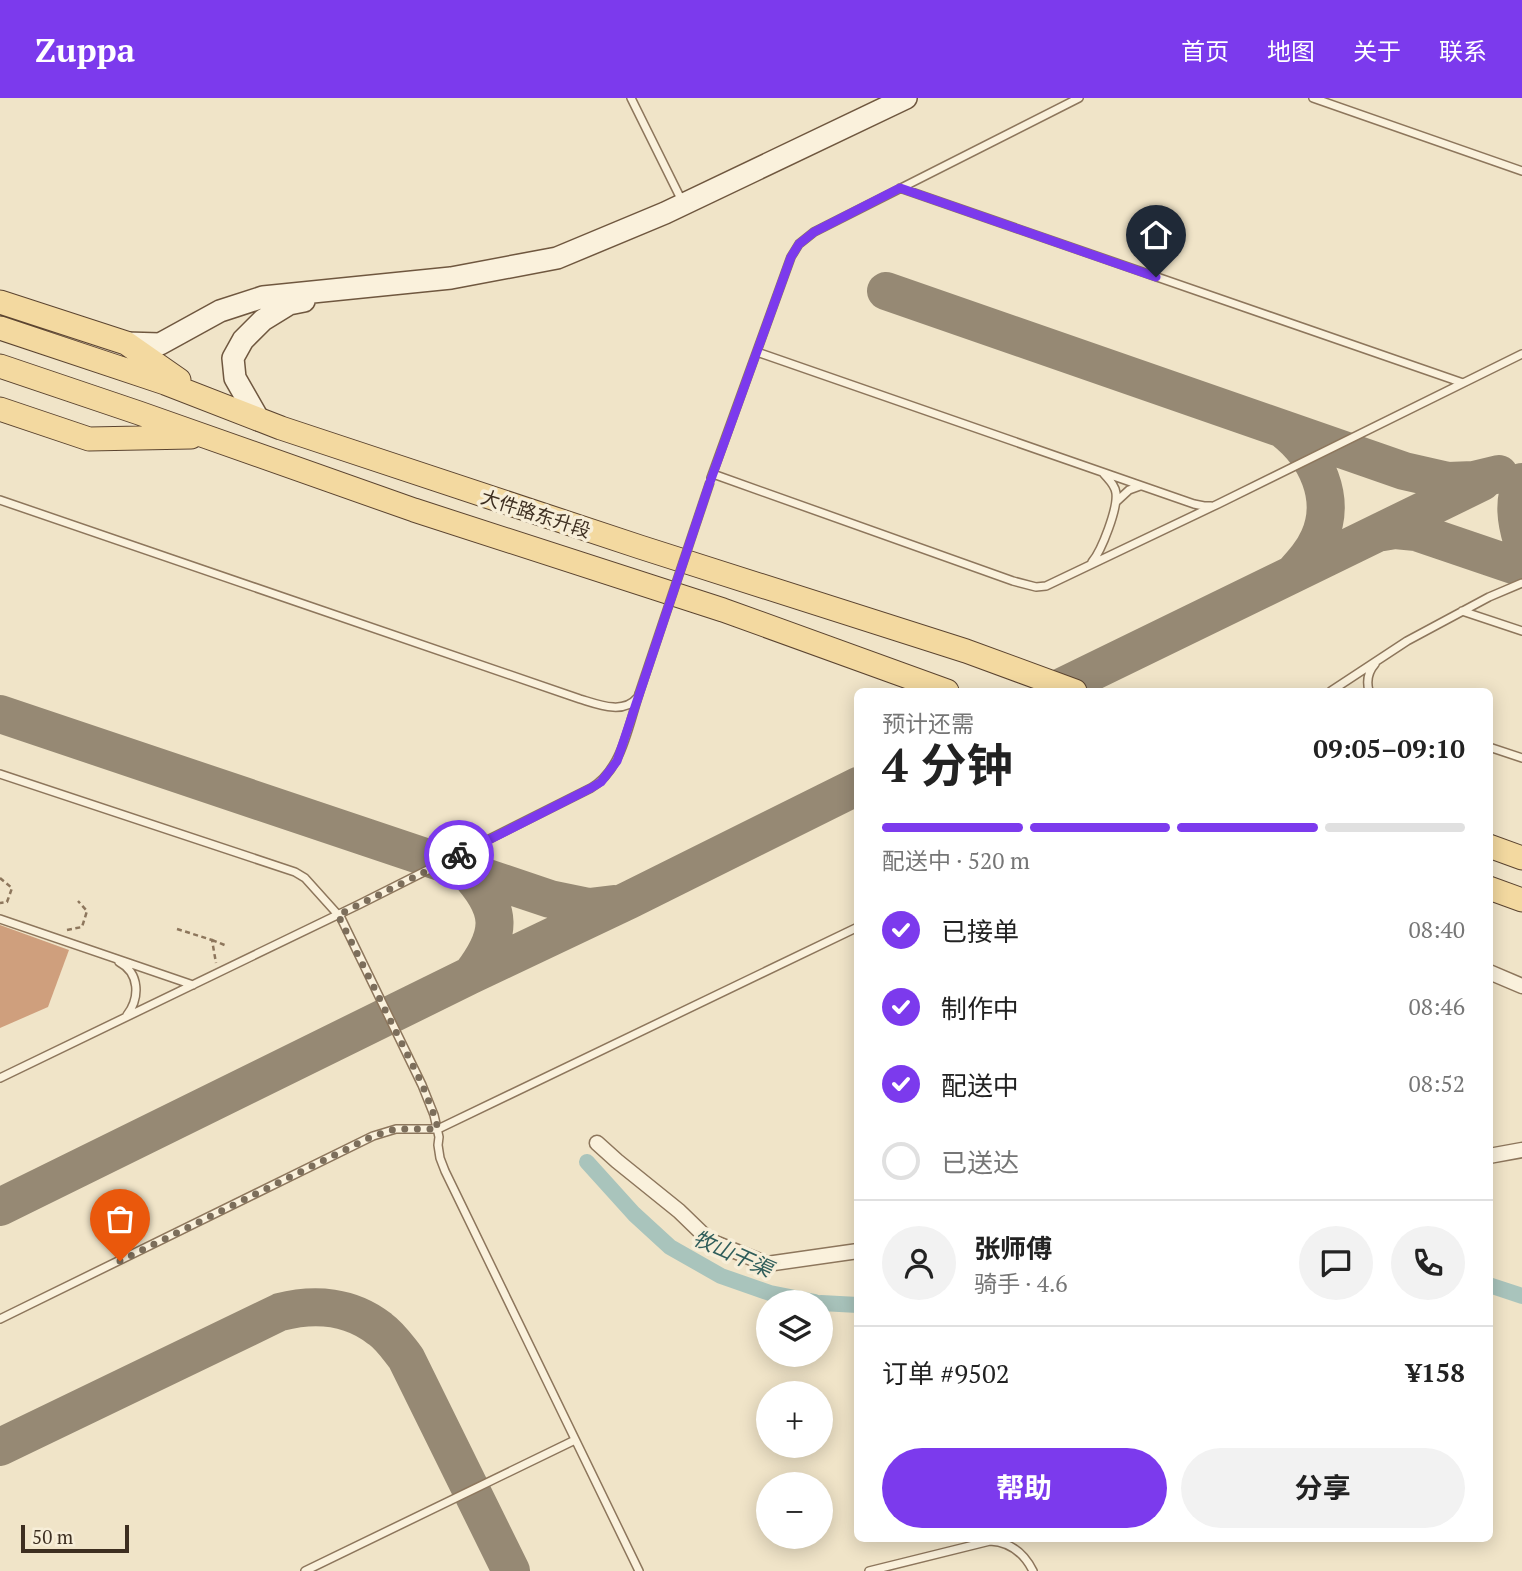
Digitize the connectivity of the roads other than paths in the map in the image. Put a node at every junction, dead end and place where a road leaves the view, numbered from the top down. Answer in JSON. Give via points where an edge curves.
{"nodes":[{"id":1,"x":631,"y":98,"type":"edge"},
{"id":2,"x":906,"y":98,"type":"edge"},
{"id":3,"x":1079,"y":98,"type":"edge"},
{"id":4,"x":1314,"y":98,"type":"edge"},
{"id":5,"x":1522,"y":171,"type":"edge"},
{"id":6,"x":900,"y":188,"type":"junction"},
{"id":7,"x":683,"y":205,"type":"junction"},
{"id":8,"x":364,"y":287,"type":"junction"},
{"id":9,"x":0,"y":302,"type":"edge"},
{"id":10,"x":0,"y":328,"type":"edge"},
{"id":11,"x":126,"y":343,"type":"junction"},
{"id":12,"x":757,"y":352,"type":"junction"},
{"id":13,"x":1522,"y":354,"type":"edge"},
{"id":14,"x":0,"y":366,"type":"edge"},
{"id":15,"x":1464,"y":383,"type":"junction"},
{"id":16,"x":207,"y":400,"type":"junction"},
{"id":17,"x":0,"y":409,"type":"edge"},
{"id":18,"x":259,"y":420,"type":"junction"},
{"id":19,"x":206,"y":437,"type":"junction"},
{"id":20,"x":1103,"y":473,"type":"junction"},
{"id":21,"x":713,"y":474,"type":"junction"},
{"id":22,"x":1140,"y":486,"type":"junction"},
{"id":23,"x":0,"y":500,"type":"edge"},
{"id":24,"x":1115,"y":503,"type":"junction"},
{"id":25,"x":1219,"y":504,"type":"junction"},
{"id":26,"x":1090,"y":565,"type":"junction"},
{"id":27,"x":1522,"y":583,"type":"edge"},
{"id":28,"x":1462,"y":611,"type":"junction"},
{"id":29,"x":1522,"y":632,"type":"edge"},
{"id":30,"x":1378,"y":660,"type":"junction"},
{"id":31,"x":939,"y":688,"type":"edge"},
{"id":32,"x":1066,"y":688,"type":"edge"},
{"id":33,"x":1336,"y":688,"type":"edge"},
{"id":34,"x":1368,"y":688,"type":"edge"},
{"id":35,"x":639,"y":694,"type":"junction"},
{"id":36,"x":1493,"y":748,"type":"edge"},
{"id":37,"x":1522,"y":758,"type":"edge"},
{"id":38,"x":0,"y":774,"type":"edge"},
{"id":39,"x":1493,"y":847,"type":"edge"},
{"id":40,"x":1522,"y":858,"type":"edge"},
{"id":41,"x":1493,"y":889,"type":"edge"},
{"id":42,"x":1522,"y":900,"type":"edge"},
{"id":43,"x":338,"y":915,"type":"junction"},
{"id":44,"x":0,"y":919,"type":"edge"},
{"id":45,"x":854,"y":929,"type":"edge"},
{"id":46,"x":110,"y":956,"type":"junction"},
{"id":47,"x":1493,"y":974,"type":"edge"},
{"id":48,"x":193,"y":985,"type":"junction"},
{"id":49,"x":1522,"y":986,"type":"edge"},
{"id":50,"x":124,"y":1018,"type":"junction"},
{"id":51,"x":0,"y":1078,"type":"edge"},
{"id":52,"x":438,"y":1129,"type":"junction"},
{"id":53,"x":597,"y":1143,"type":"dead end"},
{"id":54,"x":1522,"y":1150,"type":"edge"},
{"id":55,"x":1493,"y":1155,"type":"edge"},
{"id":56,"x":854,"y":1252,"type":"edge"},
{"id":57,"x":0,"y":1319,"type":"edge"},
{"id":58,"x":575,"y":1440,"type":"junction"},
{"id":59,"x":986,"y":1542,"type":"edge"},
{"id":60,"x":995,"y":1542,"type":"edge"},
{"id":61,"x":305,"y":1571,"type":"edge"},
{"id":62,"x":639,"y":1571,"type":"edge"},
{"id":63,"x":869,"y":1571,"type":"edge"},
{"id":64,"x":1033,"y":1571,"type":"edge"}],
"edges":[{"from":1,"to":7,"type":"lane"},
{"from":2,"to":7,"type":"street"},
{"from":3,"to":6,"type":"lane"},
{"from":4,"to":5,"type":"lane"},
{"from":6,"to":12,"type":"lane","via":[[799,244]]},
{"from":6,"to":15,"type":"lane"},
{"from":7,"to":8,"type":"street","via":[[557,258],[451,278]]},
{"from":8,"to":11,"type":"street","via":[[263,297],[219,311],[160,344]]},
{"from":8,"to":18,"type":"street","via":[[289,304],[243,340],[233,358],[235,377]]},
{"from":9,"to":11,"type":"main road"},
{"from":10,"to":16,"type":"main road","name":"大件路东升段"},
{"from":11,"to":16,"type":"main road"},
{"from":12,"to":20,"type":"lane"},
{"from":12,"to":21,"type":"lane"},
{"from":13,"to":15,"type":"lane"},
{"from":14,"to":19,"type":"main road","name":"大件路东升段"},
{"from":15,"to":25,"type":"lane"},
{"from":16,"to":18,"type":"main road","name":"大件路东升段"},
{"from":17,"to":19,"type":"main road","via":[[89,439]]},
{"from":18,"to":32,"type":"main road","name":"大件路东升段","via":[[966,651]]},
{"from":19,"to":31,"type":"main road","name":"大件路东升段","via":[[723,610]]},
{"from":20,"to":22,"type":"lane"},
{"from":20,"to":24,"type":"lane","via":[[1116,491]]},
{"from":21,"to":26,"type":"lane","via":[[1037,587]]},
{"from":21,"to":35,"type":"lane","bridge":true},
{"from":22,"to":24,"type":"lane"},
{"from":22,"to":25,"type":"lane","via":[[1194,504]]},
{"from":23,"to":35,"type":"lane","via":[[589,702],[620,707],[634,702]]},
{"from":24,"to":26,"type":"lane","via":[[1103,545]]},
{"from":25,"to":26,"type":"lane"},
{"from":27,"to":28,"type":"lane"},
{"from":28,"to":29,"type":"lane"},
{"from":28,"to":30,"type":"lane"},
{"from":30,"to":33,"type":"lane"},
{"from":30,"to":34,"type":"lane","via":[[1368,676]]},
{"from":35,"to":43,"type":"lane","via":[[617,761],[601,782]]},
{"from":36,"to":37,"type":"lane"},
{"from":38,"to":43,"type":"lane","via":[[295,872]]},
{"from":39,"to":40,"type":"main road"},
{"from":41,"to":42,"type":"main road"},
{"from":43,"to":48,"type":"lane"},
{"from":43,"to":52,"type":"lane","via":[[422,1084]]},
{"from":44,"to":46,"type":"lane"},
{"from":45,"to":52,"type":"lane"},
{"from":46,"to":48,"type":"lane"},
{"from":46,"to":50,"type":"lane","via":[[125,965],[137,988]]},
{"from":47,"to":49,"type":"street"},
{"from":48,"to":50,"type":"lane"},
{"from":50,"to":51,"type":"lane"},
{"from":52,"to":57,"type":"lane","via":[[396,1129],[373,1136]]},
{"from":52,"to":58,"type":"lane","via":[[445,1171]]},
{"from":53,"to":56,"type":"street","via":[[709,1241],[767,1264]]},
{"from":54,"to":55,"type":"street"},
{"from":58,"to":61,"type":"lane"},
{"from":58,"to":62,"type":"lane"},
{"from":59,"to":63,"type":"lane"},
{"from":60,"to":64,"type":"lane","via":[[1016,1549]]}]}
